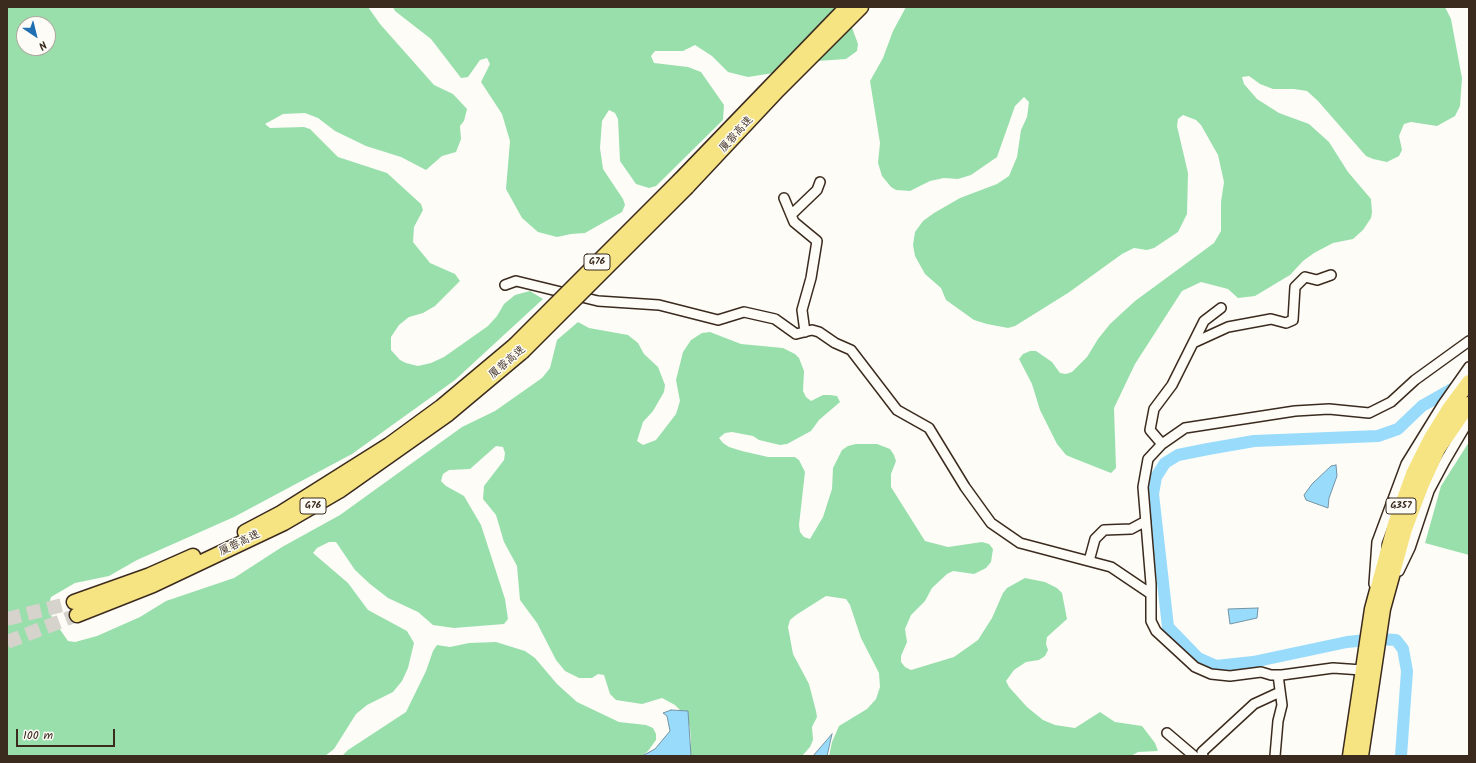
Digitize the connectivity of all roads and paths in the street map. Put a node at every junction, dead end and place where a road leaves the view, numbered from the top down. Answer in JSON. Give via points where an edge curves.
{"nodes":[{"id":1,"x":847,"y":7,"type":"edge"},
{"id":2,"x":861,"y":7,"type":"edge"},
{"id":3,"x":706,"y":160,"type":"junction"},
{"id":4,"x":820,"y":182,"type":"dead end"},
{"id":5,"x":784,"y":198,"type":"dead end"},
{"id":6,"x":791,"y":215,"type":"junction"},
{"id":7,"x":1331,"y":275,"type":"dead end"},
{"id":8,"x":505,"y":285,"type":"dead end"},
{"id":9,"x":1221,"y":308,"type":"dead end"},
{"id":10,"x":805,"y":332,"type":"junction"},
{"id":11,"x":1469,"y":341,"type":"edge"},
{"id":12,"x":1193,"y":343,"type":"junction"},
{"id":13,"x":1469,"y":367,"type":"edge"},
{"id":14,"x":1469,"y":382,"type":"edge"},
{"id":15,"x":1458,"y":411,"type":"edge"},
{"id":16,"x":1162,"y":444,"type":"junction"},
{"id":17,"x":1146,"y":521,"type":"junction"},
{"id":18,"x":1089,"y":561,"type":"junction"},
{"id":19,"x":1151,"y":594,"type":"junction"},
{"id":20,"x":76,"y":608,"type":"tunnel mouth"},
{"id":21,"x":1377,"y":609,"type":"junction"},
{"id":22,"x":1368,"y":671,"type":"junction"},
{"id":23,"x":1278,"y":675,"type":"junction"},
{"id":24,"x":1280,"y":692,"type":"junction"},
{"id":25,"x":1167,"y":733,"type":"dead end"},
{"id":26,"x":1194,"y":756,"type":"edge"},
{"id":27,"x":1203,"y":756,"type":"edge"},
{"id":28,"x":1275,"y":756,"type":"edge"},
{"id":29,"x":1350,"y":756,"type":"edge"},
{"id":30,"x":1361,"y":756,"type":"edge"}],
"edges":[{"from":1,"to":3,"type":"highway","name":"厦蓉高速","number":"G76","via":[[770,85]]},
{"from":2,"to":3,"type":"highway","name":"厦蓉高速","number":"G76"},
{"from":3,"to":20,"type":"highway","name":"厦蓉高速","number":"G76","bridge":true,"via":[[519,348],[389,445],[281,513],[220,544]]},
{"from":4,"to":6,"type":"street","via":[[817,190]]},
{"from":5,"to":6,"type":"street"},
{"from":6,"to":10,"type":"street","via":[[794,222],[817,241],[802,310]]},
{"from":7,"to":12,"type":"street","via":[[1317,280],[1305,277],[1295,287],[1293,320],[1286,323],[1271,319],[1228,327]]},
{"from":8,"to":10,"type":"street","via":[[516,281],[598,301],[659,305],[718,320],[744,312],[776,319],[796,334]]},
{"from":9,"to":12,"type":"street","via":[[1204,321]]},
{"from":10,"to":18,"type":"street","via":[[820,332],[851,350],[897,410],[929,428],[965,487],[991,523],[1020,543]]},
{"from":11,"to":16,"type":"street","via":[[1415,380],[1391,402],[1369,413],[1329,409],[1256,416],[1185,428]]},
{"from":12,"to":16,"type":"street","via":[[1172,384],[1154,409],[1150,430]]},
{"from":13,"to":15,"type":"street"},
{"from":14,"to":15,"type":"highway","number":"G357"},
{"from":15,"to":21,"type":"highway","number":"G357","via":[[1422,484]]},
{"from":15,"to":21,"type":"street","via":[[1406,464],[1377,542]]},
{"from":16,"to":17,"type":"street","via":[[1148,459],[1143,487]]},
{"from":17,"to":18,"type":"street","via":[[1131,529],[1104,530],[1095,539]]},
{"from":17,"to":19,"type":"street"},
{"from":18,"to":19,"type":"street","via":[[1111,567]]},
{"from":19,"to":23,"type":"street","via":[[1151,621],[1156,631],[1195,667],[1211,674],[1230,676],[1261,672]]},
{"from":21,"to":22,"type":"highway","number":"G357"},
{"from":22,"to":23,"type":"street","via":[[1333,668]]},
{"from":22,"to":29,"type":"highway","number":"G357"},
{"from":22,"to":30,"type":"highway","number":"G357"},
{"from":23,"to":24,"type":"street"},
{"from":24,"to":27,"type":"street","via":[[1254,704],[1202,752]]},
{"from":24,"to":28,"type":"street","via":[[1282,705]]},
{"from":25,"to":26,"type":"street"}]}
